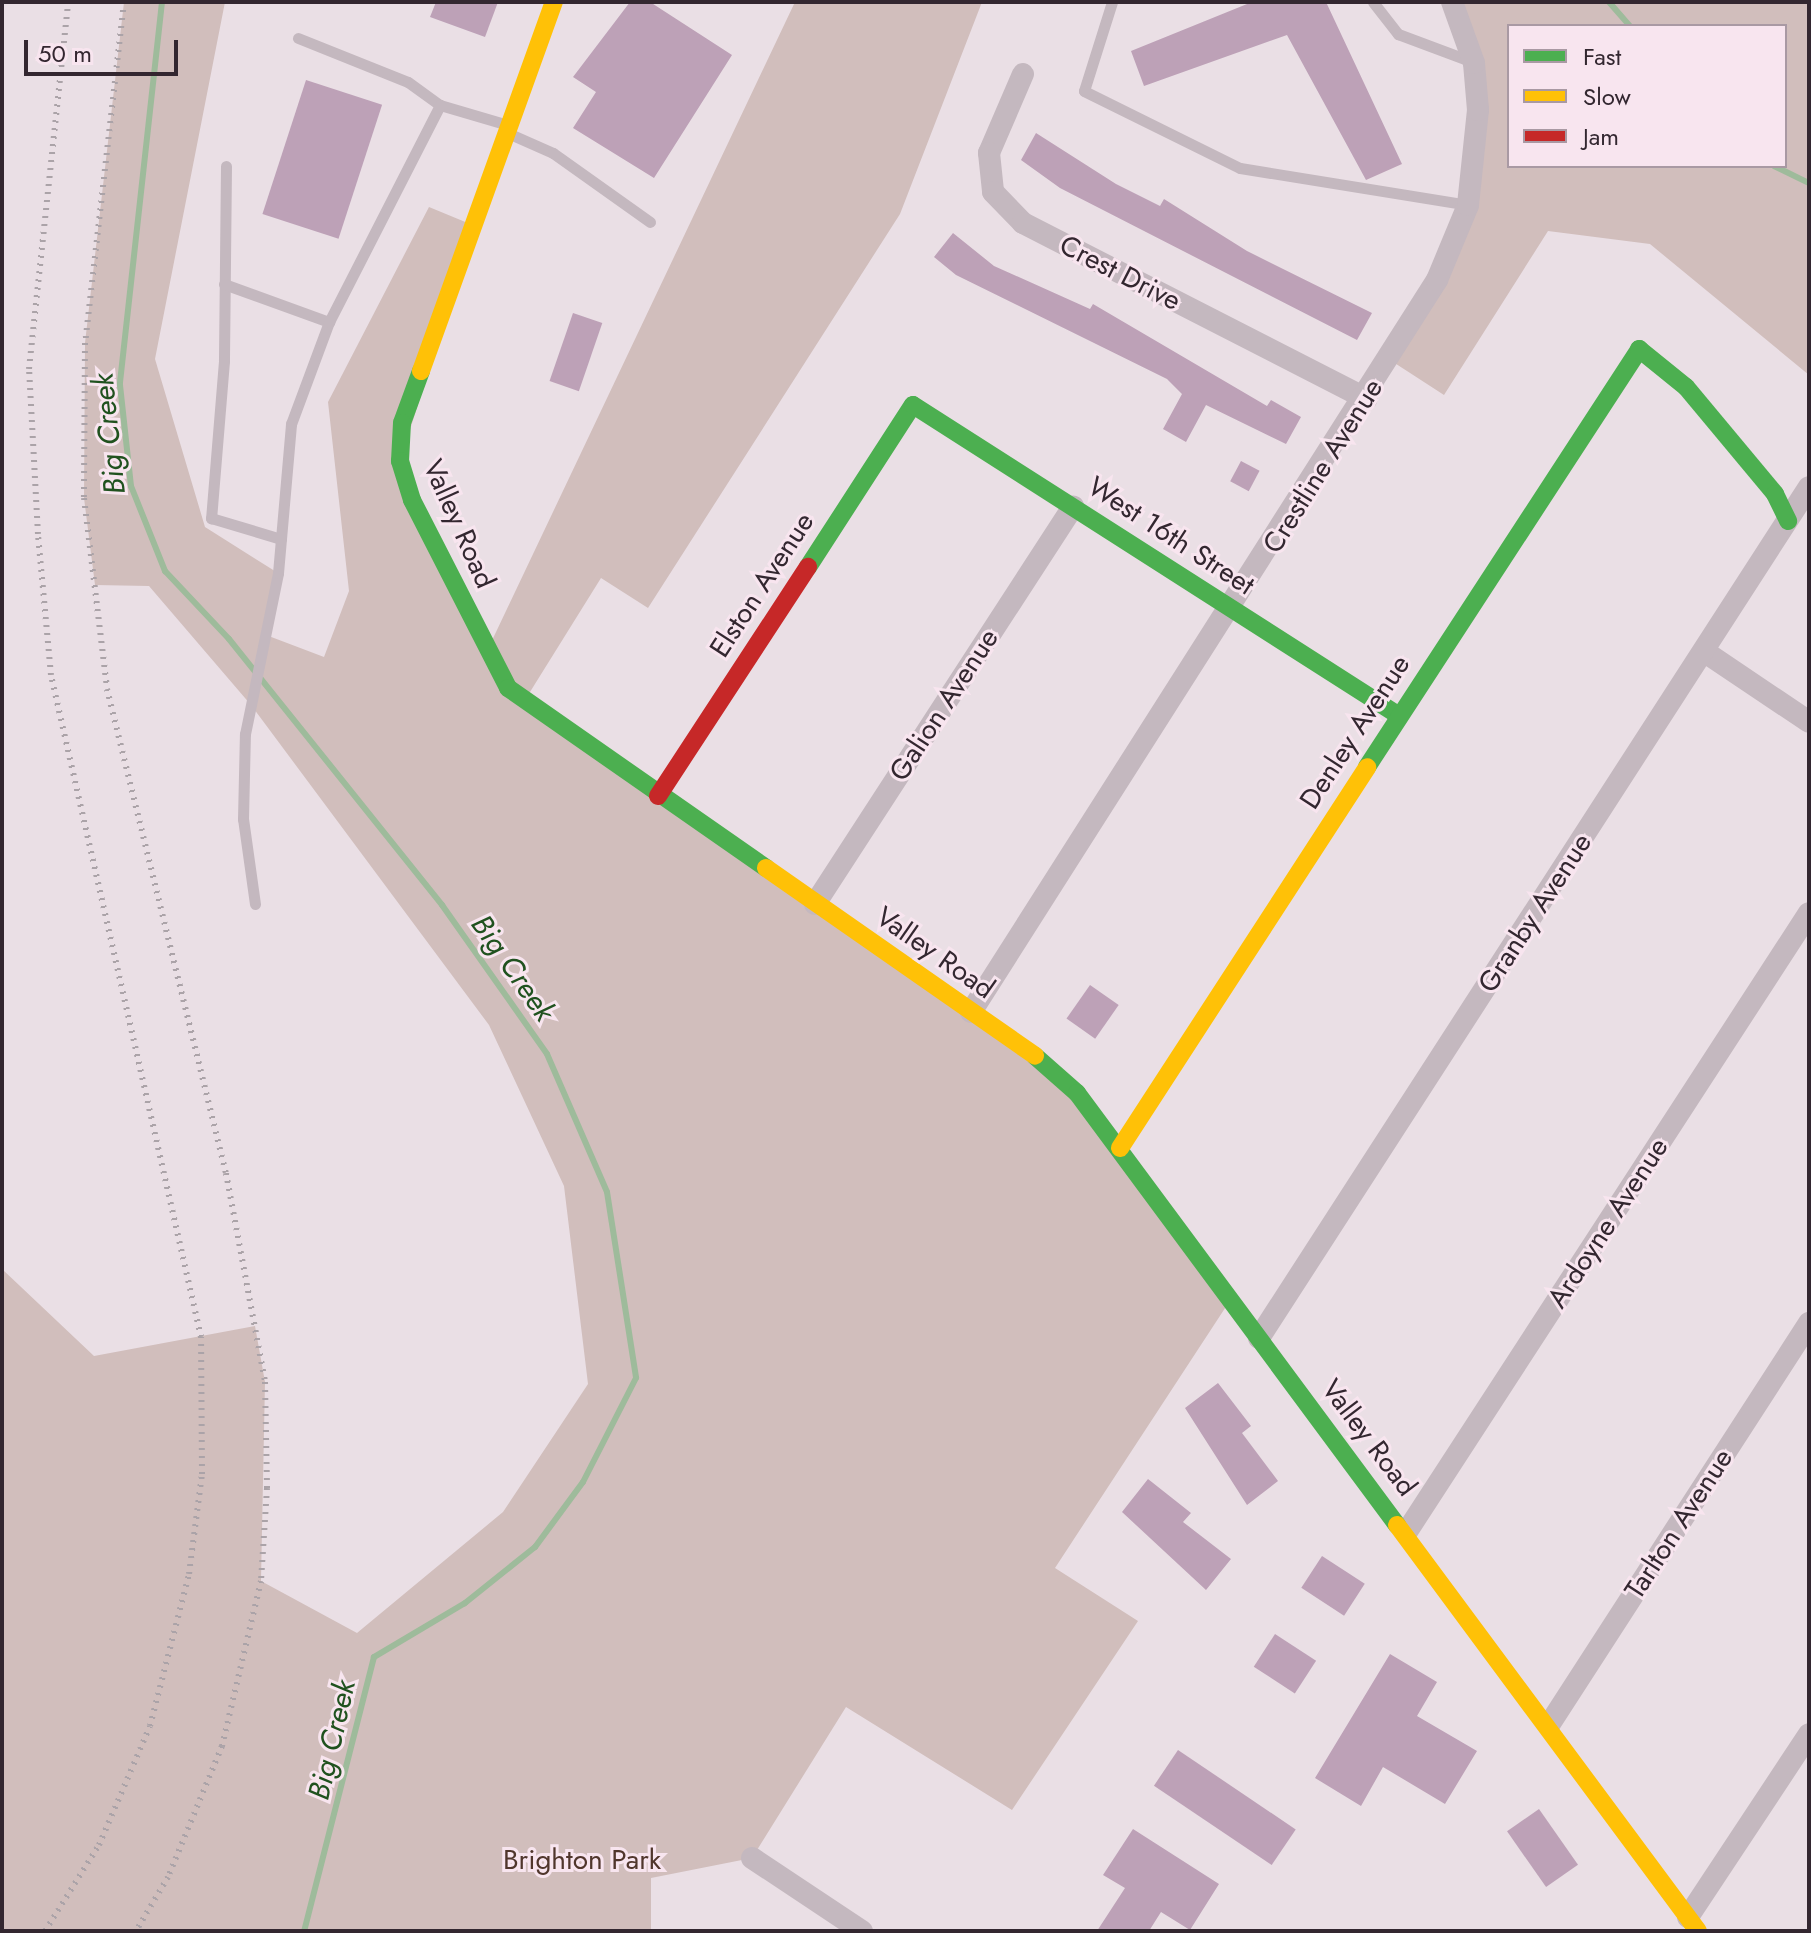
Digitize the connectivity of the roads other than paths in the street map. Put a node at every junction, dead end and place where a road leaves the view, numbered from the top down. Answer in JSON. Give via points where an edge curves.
{"nodes":[{"id":1,"x":554,"y":2,"type":"edge"},
{"id":2,"x":1112,"y":2,"type":"edge"},
{"id":3,"x":1373,"y":2,"type":"edge"},
{"id":4,"x":1452,"y":2,"type":"edge"},
{"id":5,"x":298,"y":38,"type":"dead end"},
{"id":6,"x":1474,"y":63,"type":"junction"},
{"id":7,"x":1023,"y":74,"type":"dead end"},
{"id":8,"x":440,"y":105,"type":"junction"},
{"id":9,"x":511,"y":130,"type":"junction"},
{"id":10,"x":226,"y":166,"type":"dead end"},
{"id":11,"x":1468,"y":205,"type":"junction"},
{"id":12,"x":650,"y":222,"type":"dead end"},
{"id":13,"x":224,"y":284,"type":"junction"},
{"id":14,"x":329,"y":322,"type":"junction"},
{"id":15,"x":1367,"y":399,"type":"junction"},
{"id":16,"x":913,"y":405,"type":"joint"},
{"id":17,"x":1809,"y":487,"type":"edge"},
{"id":18,"x":1073,"y":506,"type":"junction"},
{"id":19,"x":1788,"y":521,"type":"junction"},
{"id":20,"x":281,"y":539,"type":"junction"},
{"id":21,"x":1232,"y":609,"type":"junction"},
{"id":22,"x":1705,"y":652,"type":"junction"},
{"id":23,"x":1398,"y":715,"type":"junction"},
{"id":24,"x":1809,"y":722,"type":"edge"},
{"id":25,"x":658,"y":796,"type":"junction"},
{"id":26,"x":255,"y":904,"type":"dead end"},
{"id":27,"x":815,"y":904,"type":"junction"},
{"id":28,"x":1809,"y":913,"type":"edge"},
{"id":29,"x":971,"y":1012,"type":"junction"},
{"id":30,"x":1120,"y":1148,"type":"junction"},
{"id":31,"x":1809,"y":1323,"type":"edge"},
{"id":32,"x":1259,"y":1338,"type":"junction"},
{"id":33,"x":1406,"y":1533,"type":"junction"},
{"id":34,"x":1549,"y":1725,"type":"junction"},
{"id":35,"x":1809,"y":1734,"type":"edge"},
{"id":36,"x":752,"y":1858,"type":"dead end"},
{"id":37,"x":1693,"y":1924,"type":"edge"},
{"id":38,"x":862,"y":1931,"type":"edge"}],
"edges":[{"from":1,"to":9,"type":"street","name":"Valley Road"},
{"from":2,"to":11,"type":"lane","via":[[1084,91],[1240,168]]},
{"from":3,"to":6,"type":"lane","via":[[1398,34]]},
{"from":4,"to":6,"type":"street","name":"Crestline Avenue"},
{"from":5,"to":8,"type":"lane","via":[[408,82]]},
{"from":6,"to":11,"type":"street","name":"Crestline Avenue","via":[[1478,110]]},
{"from":7,"to":15,"type":"street","name":"Crest Drive","via":[[989,153],[993,192],[1023,223]]},
{"from":8,"to":9,"type":"lane"},
{"from":8,"to":14,"type":"lane"},
{"from":9,"to":12,"type":"lane","via":[[553,153]]},
{"from":9,"to":25,"type":"street","name":"Valley Road","via":[[402,423],[400,461],[412,500],[508,688]]},
{"from":10,"to":13,"type":"lane"},
{"from":11,"to":15,"type":"street","name":"Crestline Avenue","via":[[1437,280]]},
{"from":13,"to":14,"type":"lane"},
{"from":13,"to":20,"type":"lane","via":[[211,518]]},
{"from":14,"to":20,"type":"lane","via":[[291,424]]},
{"from":15,"to":21,"type":"street","name":"Crestline Avenue"},
{"from":16,"to":18,"type":"street","name":"West 16th Street"},
{"from":16,"to":25,"type":"street","name":"Elston Avenue"},
{"from":17,"to":19,"type":"street","name":"Granby Avenue"},
{"from":18,"to":21,"type":"street","name":"West 16th Street"},
{"from":18,"to":27,"type":"street","name":"Galion Avenue"},
{"from":19,"to":22,"type":"street","name":"Granby Avenue"},
{"from":19,"to":23,"type":"street","name":"Denley Avenue","via":[[1775,494],[1686,387],[1639,349]]},
{"from":20,"to":26,"type":"lane","via":[[245,734],[243,819]]},
{"from":21,"to":23,"type":"street","name":"West 16th Street"},
{"from":21,"to":29,"type":"street","name":"Crestline Avenue"},
{"from":22,"to":24,"type":"street"},
{"from":22,"to":32,"type":"street","name":"Granby Avenue"},
{"from":23,"to":30,"type":"street","name":"Denley Avenue"},
{"from":25,"to":27,"type":"street","name":"Valley Road"},
{"from":27,"to":29,"type":"street","name":"Valley Road"},
{"from":28,"to":33,"type":"street","name":"Ardoyne Avenue"},
{"from":29,"to":30,"type":"street","name":"Valley Road","via":[[1046,1063]]},
{"from":30,"to":32,"type":"street","name":"Valley Road"},
{"from":31,"to":34,"type":"street","name":"Tarlton Avenue"},
{"from":32,"to":33,"type":"street","name":"Valley Road"},
{"from":33,"to":34,"type":"street","name":"Valley Road"},
{"from":34,"to":37,"type":"street","name":"Valley Road"},
{"from":35,"to":37,"type":"street"},
{"from":36,"to":38,"type":"street"}]}
